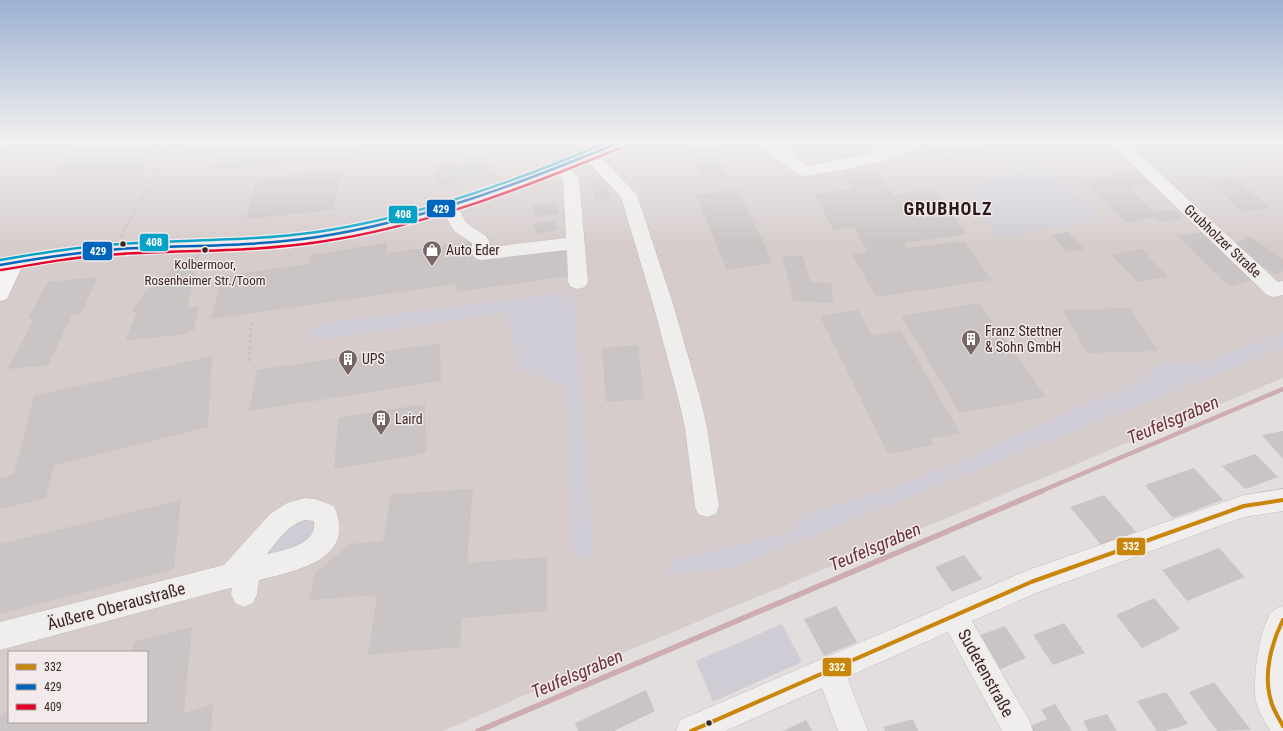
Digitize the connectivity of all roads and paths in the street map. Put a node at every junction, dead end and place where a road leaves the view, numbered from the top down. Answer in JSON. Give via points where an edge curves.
{"nodes":[{"id":1,"x":153,"y":177,"type":"edge"},
{"id":2,"x":534,"y":177,"type":"edge"},
{"id":3,"x":570,"y":177,"type":"edge"},
{"id":4,"x":612,"y":177,"type":"edge"},
{"id":5,"x":1156,"y":177,"type":"edge"},
{"id":6,"x":450,"y":208,"type":"junction"},
{"id":7,"x":121,"y":236,"type":"dead end"},
{"id":8,"x":575,"y":243,"type":"junction"},
{"id":9,"x":7,"y":264,"type":"edge"},
{"id":10,"x":578,"y":282,"type":"dead end"},
{"id":11,"x":1279,"y":289,"type":"edge"},
{"id":12,"x":0,"y":294,"type":"edge"},
{"id":13,"x":251,"y":323,"type":"dead end"},
{"id":14,"x":249,"y":361,"type":"dead end"},
{"id":15,"x":1283,"y":500,"type":"edge"},
{"id":16,"x":707,"y":506,"type":"dead end"},
{"id":17,"x":241,"y":580,"type":"dead end"},
{"id":18,"x":953,"y":615,"type":"junction"},
{"id":19,"x":1283,"y":620,"type":"edge"},
{"id":20,"x":0,"y":636,"type":"edge"},
{"id":21,"x":830,"y":671,"type":"junction"},
{"id":22,"x":1283,"y":726,"type":"edge"},
{"id":23,"x":691,"y":731,"type":"edge"},
{"id":24,"x":853,"y":731,"type":"edge"},
{"id":25,"x":1018,"y":731,"type":"edge"}],
"edges":[{"from":1,"to":7,"type":"path"},
{"from":2,"to":6,"type":"street"},
{"from":3,"to":8,"type":"street"},
{"from":4,"to":16,"type":"street","via":[[629,195],[663,304],[696,428]]},
{"from":5,"to":11,"type":"street","name":"Grubholzer Straße"},
{"from":6,"to":8,"type":"street","via":[[460,227],[481,241],[481,254]]},
{"from":6,"to":9,"type":"street","via":[[366,229],[317,237],[273,242],[118,250]]},
{"from":8,"to":10,"type":"street"},
{"from":9,"to":12,"type":"highway"},
{"from":13,"to":14,"type":"path"},
{"from":15,"to":18,"type":"street","via":[[1244,506],[1031,582]]},
{"from":17,"to":20,"type":"street","name":"Äußere Oberaustraße"},
{"from":18,"to":21,"type":"street"},
{"from":18,"to":25,"type":"street","name":"Sudetenstraße"},
{"from":19,"to":22,"type":"street","via":[[1277,629],[1270,664],[1270,698]]},
{"from":21,"to":23,"type":"street"},
{"from":21,"to":24,"type":"street"}]}
